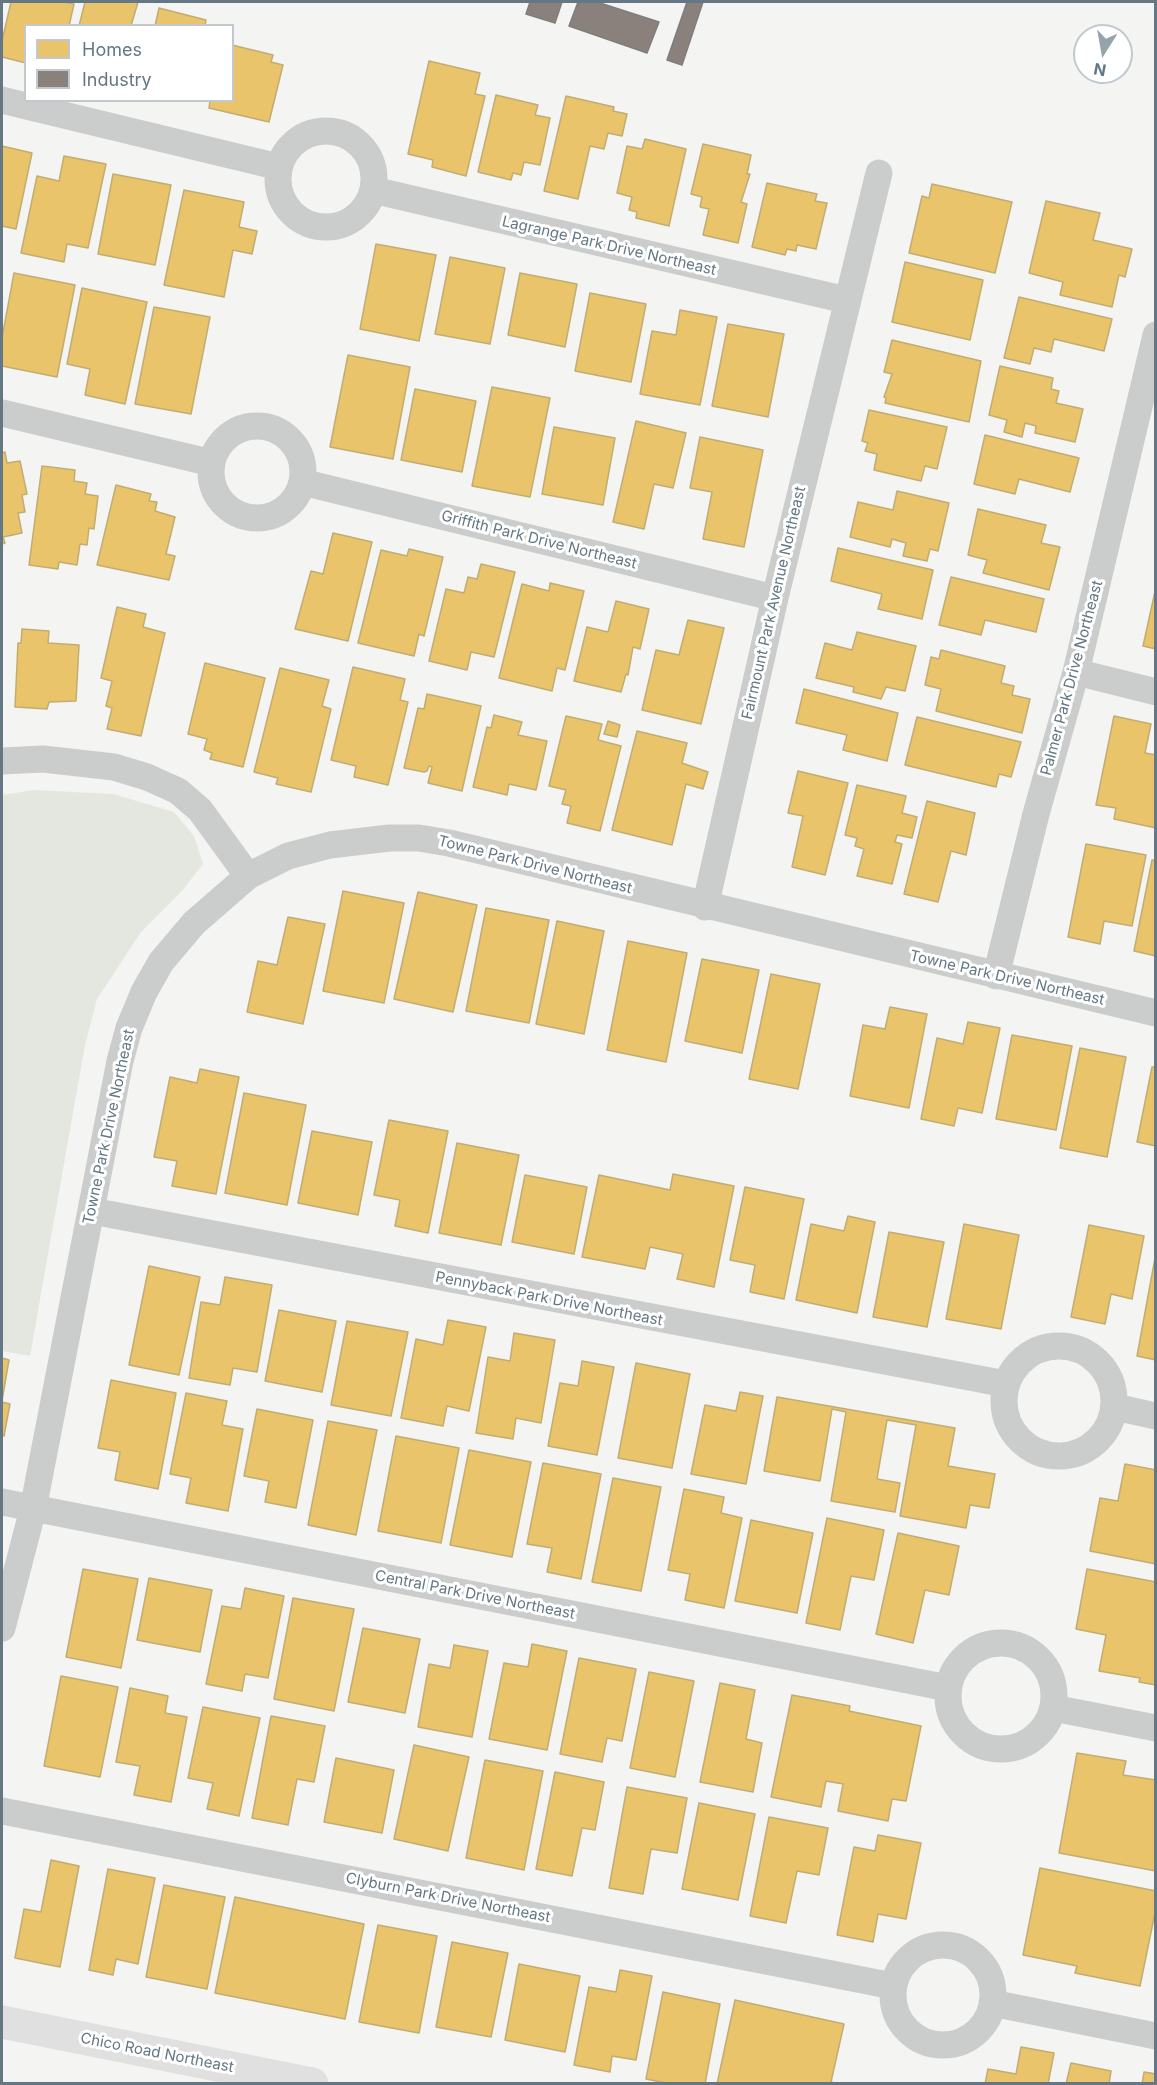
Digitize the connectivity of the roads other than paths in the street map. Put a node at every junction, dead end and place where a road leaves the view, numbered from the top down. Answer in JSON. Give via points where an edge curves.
{"nodes":[{"id":1,"x":2,"y":100,"type":"edge"},
{"id":2,"x":279,"y":167,"type":"junction"},
{"id":3,"x":879,"y":173,"type":"dead end"},
{"id":4,"x":374,"y":190,"type":"junction"},
{"id":5,"x":846,"y":300,"type":"junction"},
{"id":6,"x":1155,"y":335,"type":"edge"},
{"id":7,"x":1150,"y":381,"type":"edge"},
{"id":8,"x":2,"y":413,"type":"edge"},
{"id":9,"x":212,"y":463,"type":"junction"},
{"id":10,"x":302,"y":483,"type":"junction"},
{"id":11,"x":775,"y":598,"type":"junction"},
{"id":12,"x":1077,"y":672,"type":"junction"},
{"id":13,"x":1155,"y":692,"type":"edge"},
{"id":14,"x":2,"y":761,"type":"edge"},
{"id":15,"x":248,"y":876,"type":"junction"},
{"id":16,"x":705,"y":907,"type":"junction"},
{"id":17,"x":996,"y":976,"type":"junction"},
{"id":18,"x":1155,"y":1013,"type":"edge"},
{"id":19,"x":92,"y":1211,"type":"junction"},
{"id":20,"x":1006,"y":1384,"type":"junction"},
{"id":21,"x":1115,"y":1407,"type":"junction"},
{"id":22,"x":1155,"y":1416,"type":"edge"},
{"id":23,"x":2,"y":1502,"type":"edge"},
{"id":24,"x":33,"y":1509,"type":"junction"},
{"id":25,"x":2,"y":1628,"type":"edge"},
{"id":26,"x":948,"y":1688,"type":"junction"},
{"id":27,"x":1053,"y":1708,"type":"junction"},
{"id":28,"x":1155,"y":1728,"type":"edge"},
{"id":29,"x":2,"y":1811,"type":"edge"},
{"id":30,"x":893,"y":1986,"type":"junction"},
{"id":31,"x":992,"y":2003,"type":"junction"},
{"id":32,"x":2,"y":2022,"type":"edge"},
{"id":33,"x":1155,"y":2036,"type":"edge"},
{"id":34,"x":312,"y":2084,"type":"edge"}],
"edges":[{"from":1,"to":2,"type":"street"},
{"from":2,"to":4,"type":"street","via":[[285,152],[297,141],[328,130],[359,144],[369,157]]},
{"from":2,"to":4,"type":"street","via":[[281,198],[289,211],[315,226],[345,223],[368,204]]},
{"from":3,"to":5,"type":"street","name":"Fairmount Park Avenue Northeast"},
{"from":4,"to":5,"type":"street","name":"Lagrange Park Drive Northeast"},
{"from":5,"to":11,"type":"street","name":"Fairmount Park Avenue Northeast"},
{"from":6,"to":7,"type":"street","name":"Palmer Park Drive Northeast"},
{"from":7,"to":12,"type":"street","name":"Palmer Park Drive Northeast"},
{"from":8,"to":9,"type":"street"},
{"from":9,"to":10,"type":"street","via":[[212,484],[219,499],[245,517],[260,518],[280,511],[296,496]]},
{"from":9,"to":10,"type":"street","via":[[223,440],[236,430],[267,426],[292,441],[300,454]]},
{"from":10,"to":11,"type":"street","name":"Griffith Park Drive Northeast"},
{"from":11,"to":16,"type":"street","name":"Fairmount Park Avenue Northeast"},
{"from":12,"to":13,"type":"street"},
{"from":12,"to":17,"type":"street","name":"Palmer Park Drive Northeast","via":[[1036,814]]},
{"from":14,"to":15,"type":"street","via":[[43,759],[114,767],[178,791],[200,810]]},
{"from":15,"to":16,"type":"street","name":"Towne Park Drive Northeast","via":[[288,856],[330,845],[419,838]]},
{"from":15,"to":19,"type":"street","name":"Towne Park Drive Northeast","via":[[194,923],[168,954],[135,1010],[120,1061]]},
{"from":16,"to":17,"type":"street","name":"Towne Park Drive Northeast"},
{"from":17,"to":18,"type":"street","name":"Towne Park Drive Northeast"},
{"from":19,"to":20,"type":"street","name":"Pennyback Park Drive Northeast"},
{"from":19,"to":24,"type":"street","name":"Towne Park Drive Northeast"},
{"from":20,"to":21,"type":"street","via":[[1014,1368],[1035,1351],[1062,1345],[1095,1358],[1107,1372],[1114,1389]]},
{"from":20,"to":21,"type":"street","via":[[1003,1400],[1011,1430],[1021,1442],[1049,1455],[1067,1456],[1099,1440],[1110,1425]]},
{"from":21,"to":22,"type":"street"},
{"from":23,"to":24,"type":"street","name":"Central Park Drive Northeast"},
{"from":24,"to":25,"type":"street","name":"Towne Park Drive Northeast"},
{"from":24,"to":26,"type":"street","name":"Central Park Drive Northeast"},
{"from":26,"to":27,"type":"street","via":[[950,1714],[957,1727],[966,1737],[990,1749],[1017,1747],[1030,1741],[1048,1721]]},
{"from":26,"to":27,"type":"street","via":[[952,1673],[967,1655],[987,1645],[1003,1643],[1032,1653],[1043,1664],[1053,1685]]},
{"from":27,"to":28,"type":"street"},
{"from":29,"to":30,"type":"street","name":"Clyburn Park Drive Northeast"},
{"from":30,"to":31,"type":"street","via":[[904,1962],[914,1953],[933,1946],[953,1946],[967,1951],[984,1967],[992,1988]]},
{"from":30,"to":31,"type":"street","via":[[902,2024],[934,2044],[948,2045],[972,2036],[989,2015]]},
{"from":31,"to":33,"type":"street"},
{"from":32,"to":34,"type":"street","name":"Chico Road Northeast"}]}
